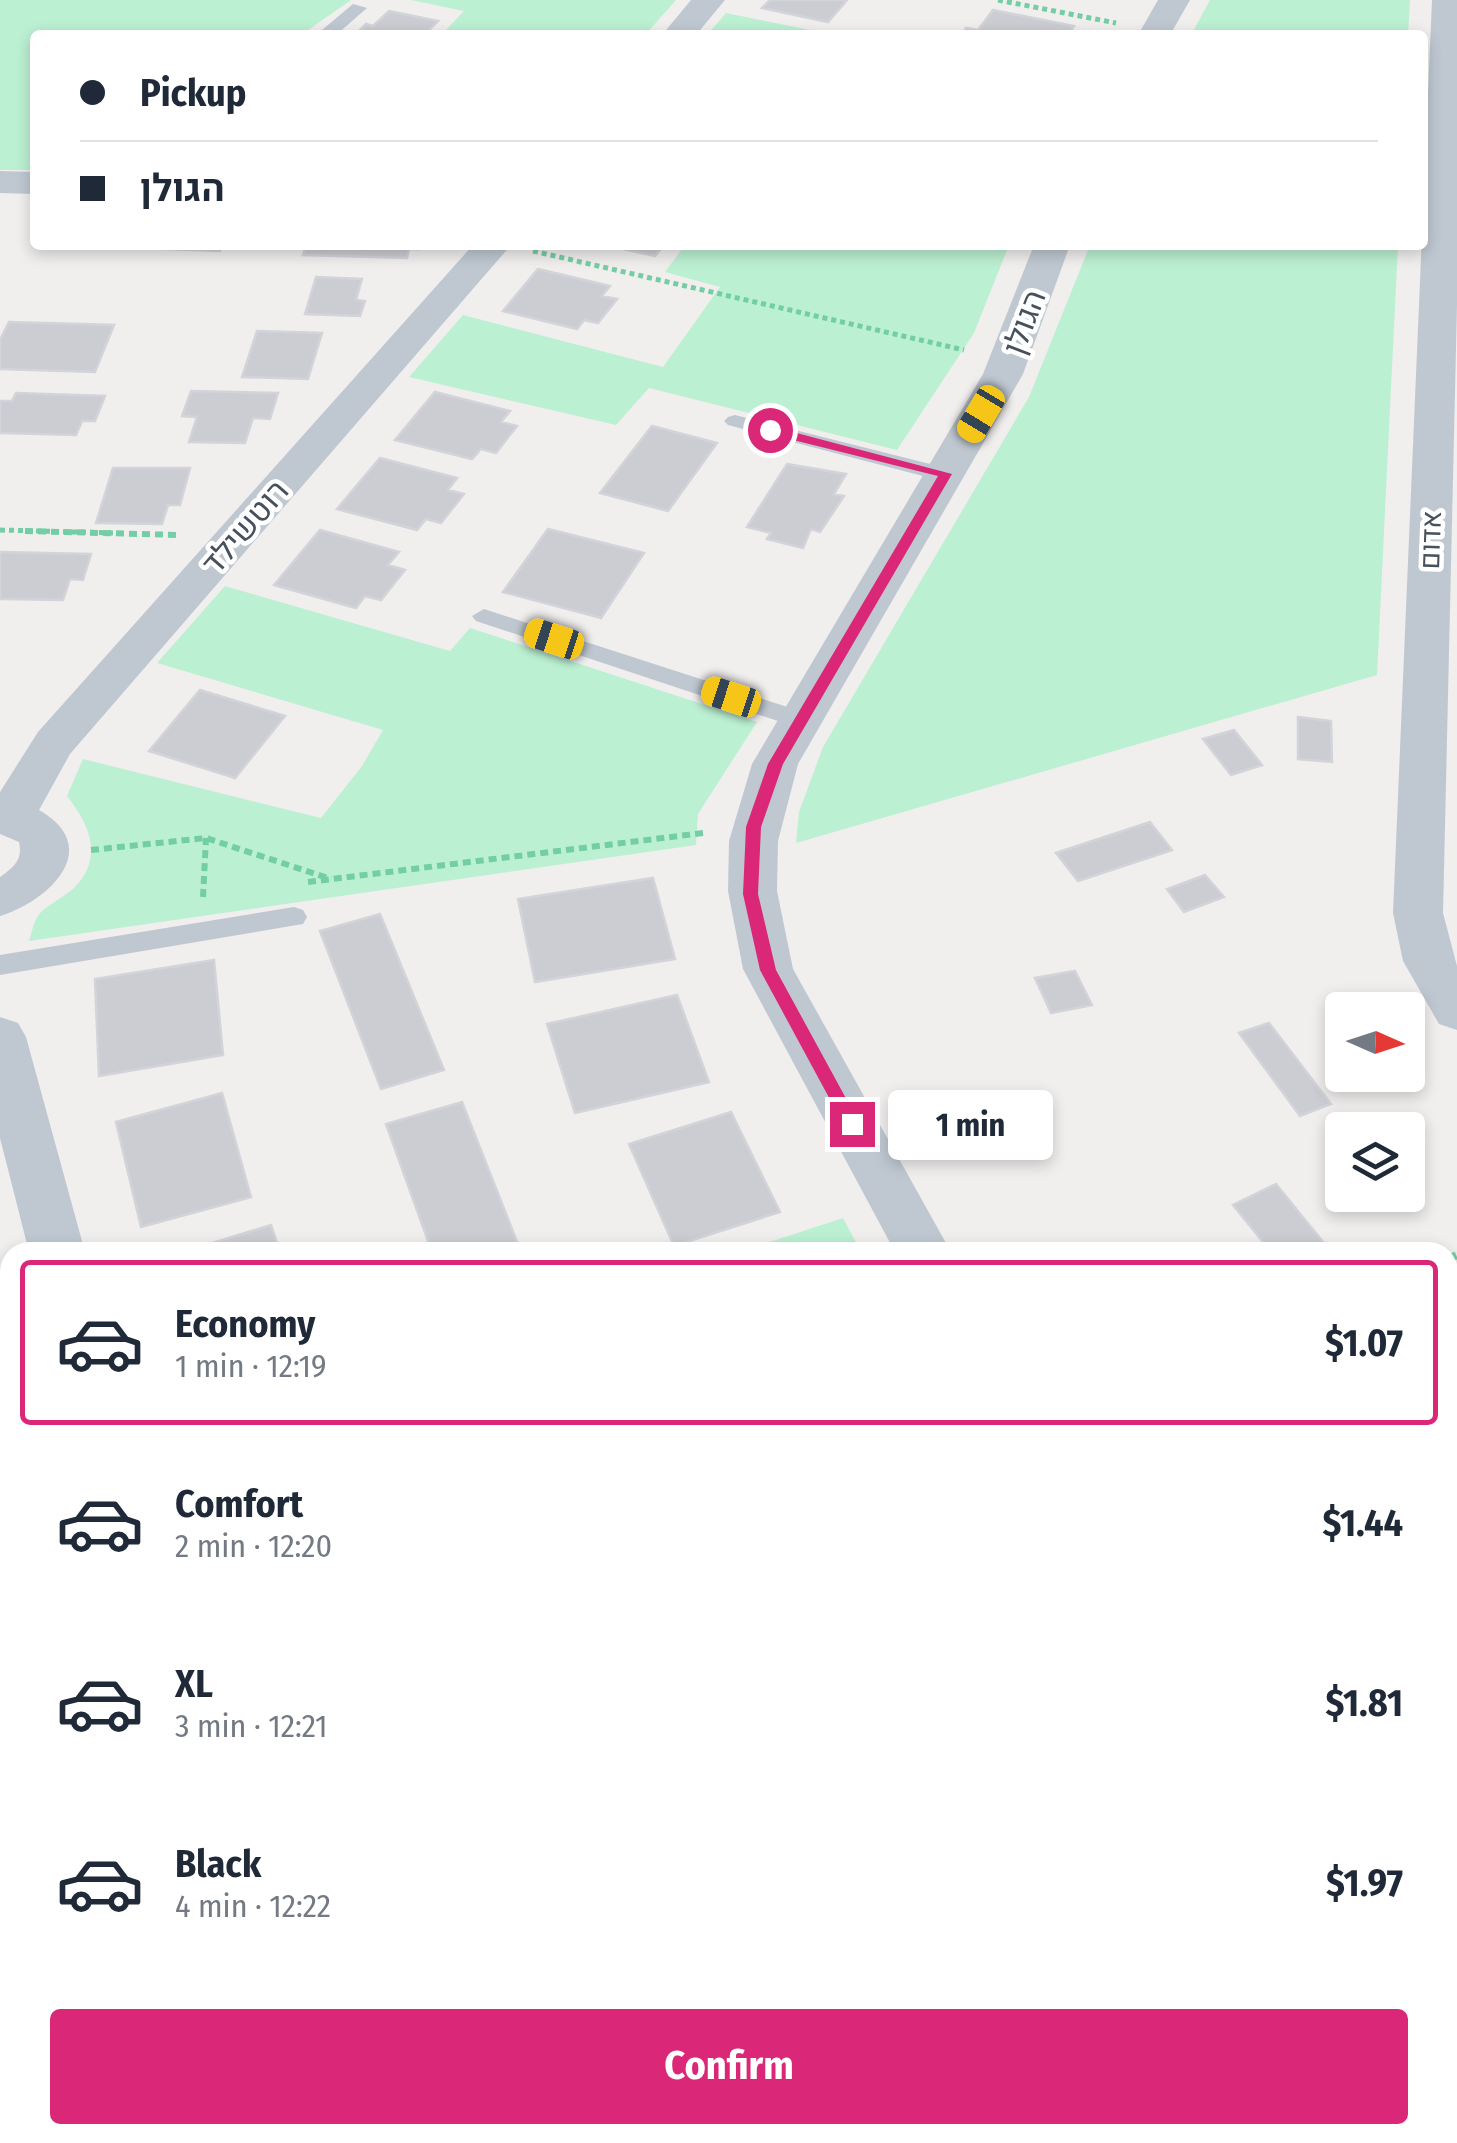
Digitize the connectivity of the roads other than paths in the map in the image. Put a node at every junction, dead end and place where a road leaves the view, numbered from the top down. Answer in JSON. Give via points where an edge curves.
{"nodes":[{"id":1,"x":709,"y":0,"type":"edge"},
{"id":2,"x":1174,"y":0,"type":"edge"},
{"id":3,"x":1448,"y":0,"type":"edge"},
{"id":4,"x":359,"y":8,"type":"dead end"},
{"id":5,"x":331,"y":30,"type":"edge"},
{"id":6,"x":682,"y":30,"type":"edge"},
{"id":7,"x":1157,"y":30,"type":"edge"},
{"id":8,"x":1452,"y":57,"type":"edge"},
{"id":9,"x":507,"y":250,"type":"edge"},
{"id":10,"x":1050,"y":250,"type":"edge"},
{"id":11,"x":1447,"y":326,"type":"edge"},
{"id":12,"x":734,"y":421,"type":"dead end"},
{"id":13,"x":946,"y":474,"type":"junction"},
{"id":14,"x":1444,"y":550,"type":"edge"},
{"id":15,"x":484,"y":616,"type":"dead end"},
{"id":16,"x":802,"y":720,"type":"junction"},
{"id":17,"x":5,"y":818,"type":"edge"},
{"id":18,"x":0,"y":898,"type":"edge"},
{"id":19,"x":294,"y":917,"type":"dead end"},
{"id":20,"x":0,"y":965,"type":"edge"},
{"id":21,"x":1457,"y":1010,"type":"edge"},
{"id":22,"x":0,"y":1036,"type":"edge"},
{"id":23,"x":54,"y":1242,"type":"edge"},
{"id":24,"x":918,"y":1242,"type":"edge"}],
"edges":[{"from":1,"to":6,"type":"street"},
{"from":2,"to":7,"type":"street"},
{"from":3,"to":8,"type":"street","name":"אדום"},
{"from":4,"to":5,"type":"lane"},
{"from":8,"to":11,"type":"street","name":"אדום"},
{"from":9,"to":17,"type":"street","name":"רוטשילד","via":[[236,536],[54,743]]},
{"from":10,"to":13,"type":"street","name":"הגולן","via":[[1010,360]]},
{"from":11,"to":14,"type":"street","name":"אדום"},
{"from":12,"to":13,"type":"lane"},
{"from":13,"to":16,"type":"street","name":"הגולן"},
{"from":14,"to":21,"type":"street","name":"אדום","via":[[1418,913],[1428,961]]},
{"from":15,"to":16,"type":"lane"},
{"from":16,"to":24,"type":"street","name":"הגולן","via":[[766,784],[754,827],[750,894],[768,970]]},
{"from":17,"to":18,"type":"street","via":[[38,831],[46,854],[32,881]]},
{"from":19,"to":20,"type":"lane"},
{"from":22,"to":23,"type":"street"}]}
